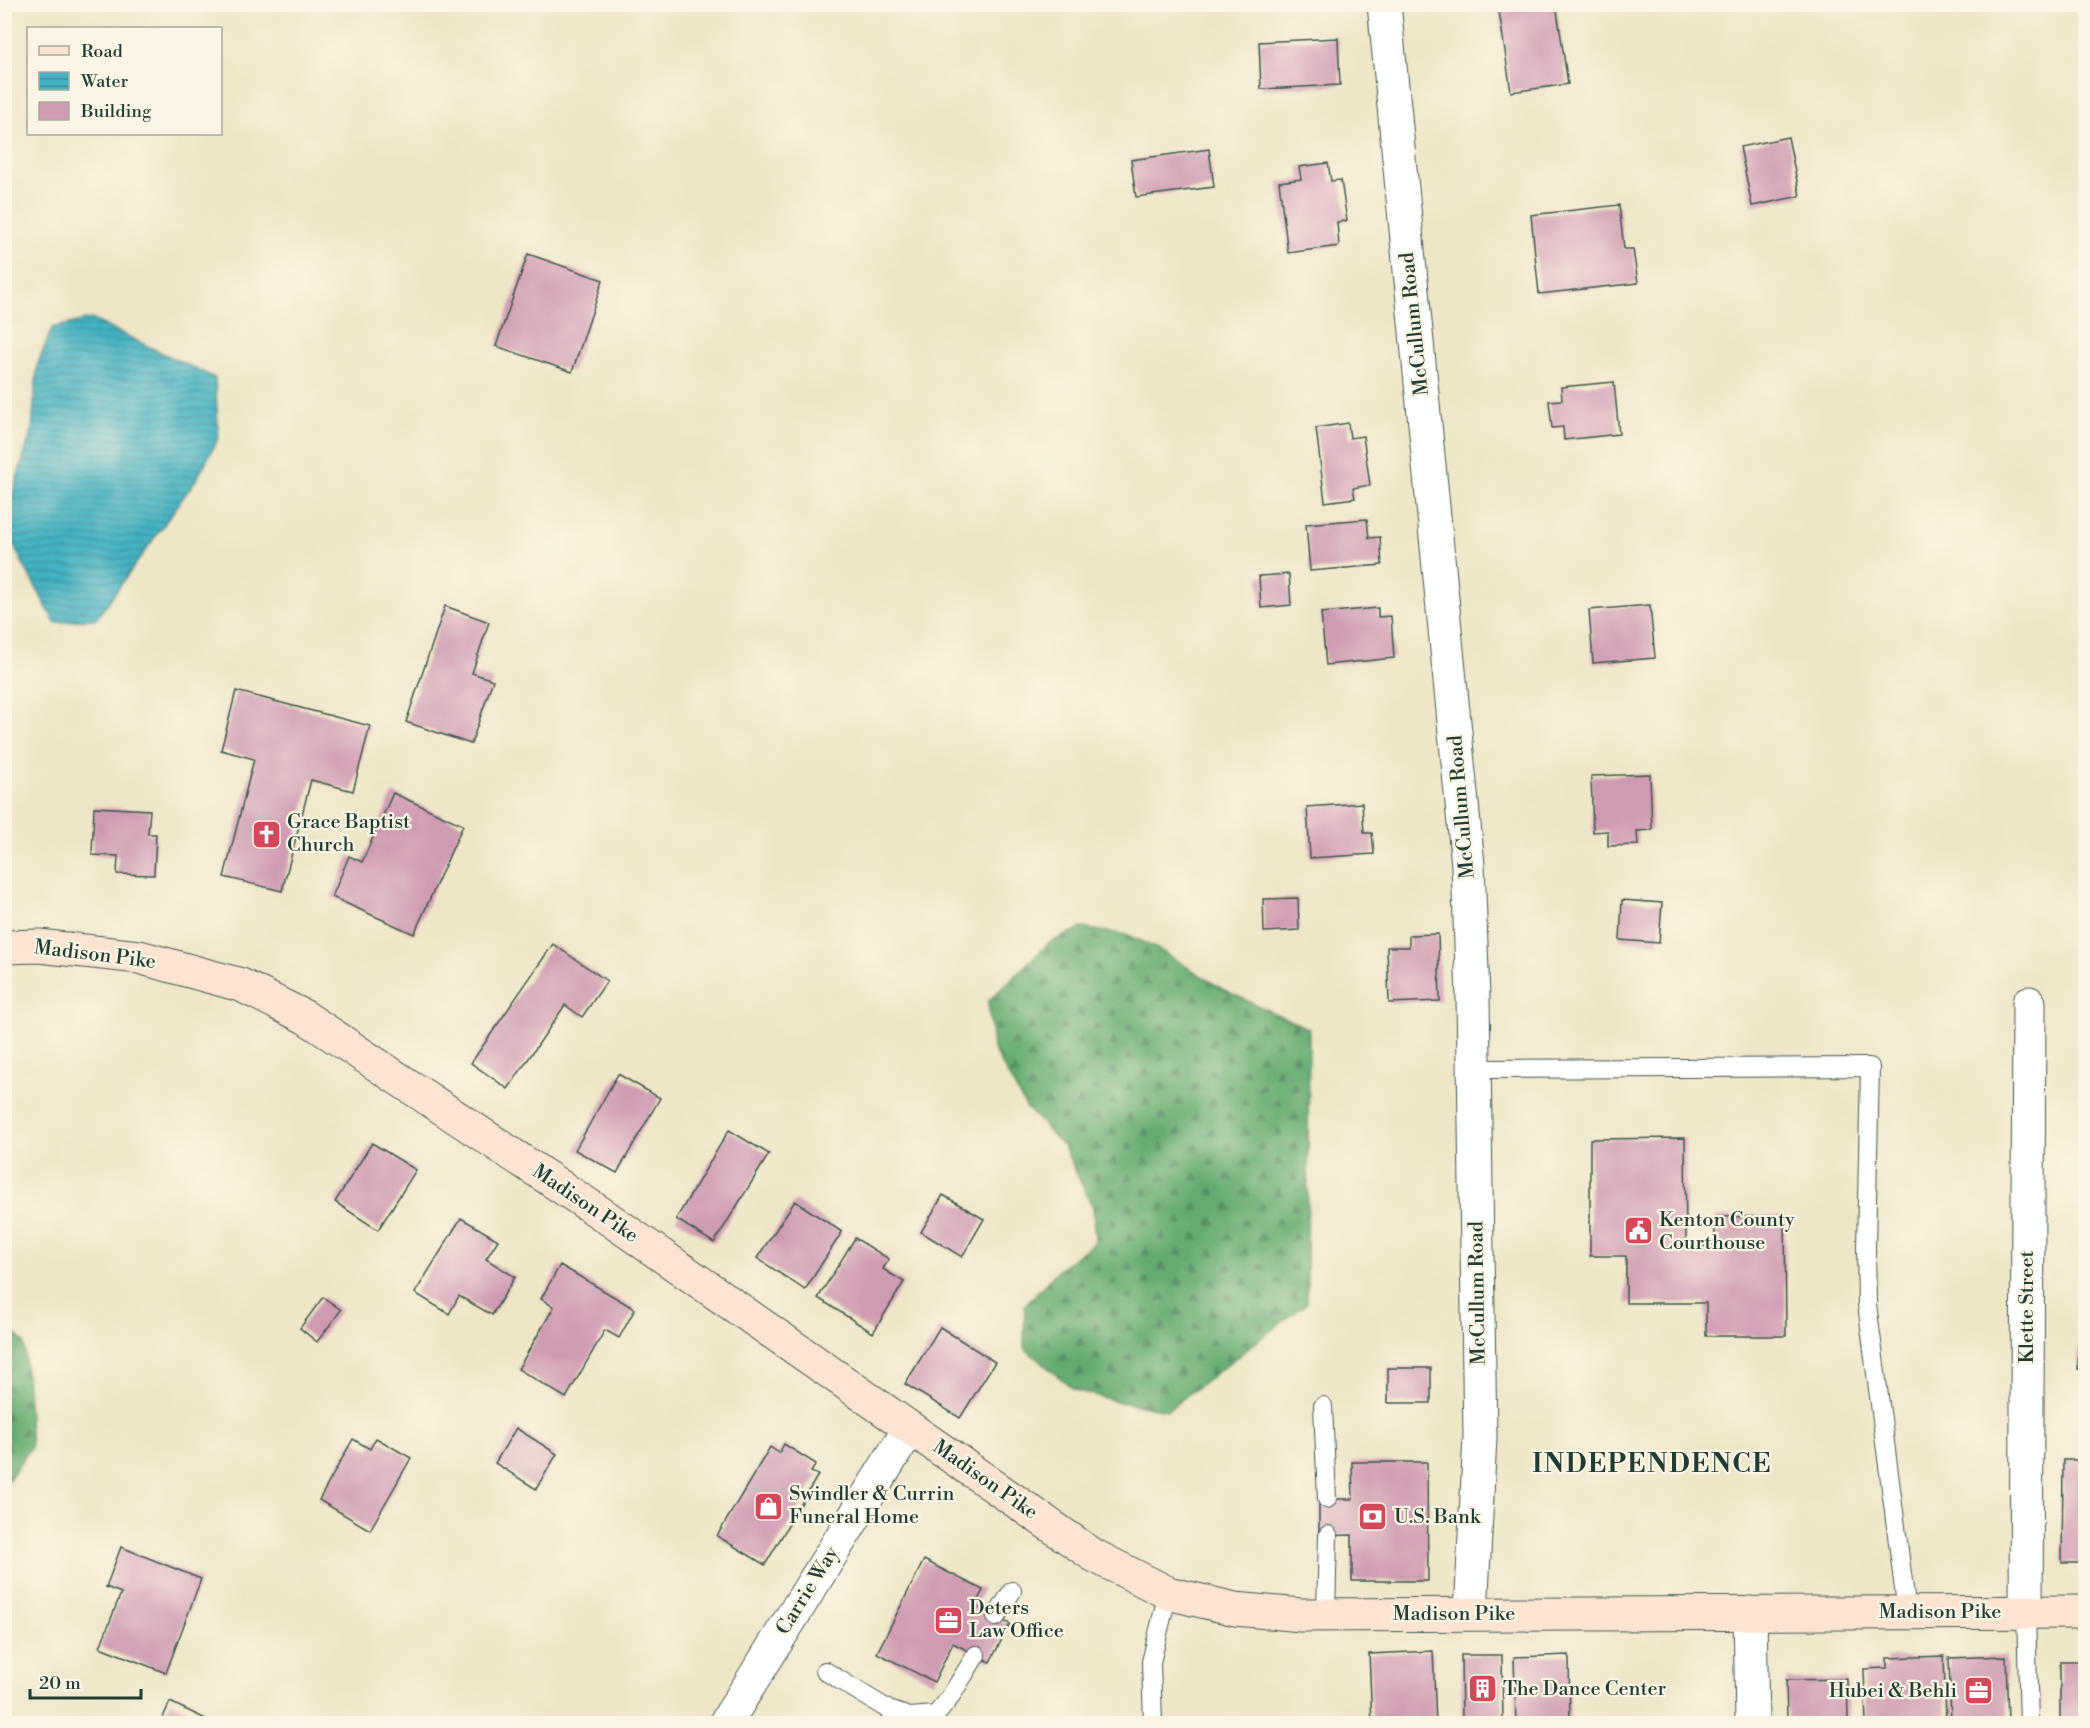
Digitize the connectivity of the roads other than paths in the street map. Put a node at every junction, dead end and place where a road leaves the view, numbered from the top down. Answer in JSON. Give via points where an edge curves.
{"nodes":[{"id":1,"x":1384,"y":4,"type":"edge"},
{"id":2,"x":4,"y":947,"type":"edge"},
{"id":3,"x":2029,"y":1003,"type":"dead end"},
{"id":4,"x":1474,"y":1069,"type":"junction"},
{"id":5,"x":1323,"y":1406,"type":"dead end"},
{"id":6,"x":910,"y":1428,"type":"junction"},
{"id":7,"x":1327,"y":1498,"type":"dead end"},
{"id":8,"x":1328,"y":1535,"type":"dead end"},
{"id":9,"x":1012,"y":1591,"type":"dead end"},
{"id":10,"x":1168,"y":1593,"type":"junction"},
{"id":11,"x":1907,"y":1612,"type":"junction"},
{"id":12,"x":2026,"y":1612,"type":"junction"},
{"id":13,"x":2085,"y":1612,"type":"edge"},
{"id":14,"x":1750,"y":1613,"type":"junction"},
{"id":15,"x":1326,"y":1614,"type":"junction"},
{"id":16,"x":1471,"y":1614,"type":"junction"},
{"id":17,"x":996,"y":1617,"type":"dead end"},
{"id":18,"x":976,"y":1655,"type":"dead end"},
{"id":19,"x":825,"y":1671,"type":"dead end"},
{"id":20,"x":725,"y":1724,"type":"edge"},
{"id":21,"x":1154,"y":1724,"type":"edge"},
{"id":22,"x":1752,"y":1724,"type":"edge"},
{"id":23,"x":2029,"y":1724,"type":"edge"}],
"edges":[{"from":1,"to":4,"type":"street","name":"McCullum Road","via":[[1468,865]]},
{"from":2,"to":6,"type":"main road","name":"Madison Pike","via":[[39,946],[140,957],[241,985],[305,1017],[602,1214]]},
{"from":3,"to":12,"type":"street","name":"Klette Street"},
{"from":4,"to":11,"type":"lane","via":[[1870,1067],[1867,1304]]},
{"from":4,"to":16,"type":"street","name":"McCullum Road","via":[[1480,1437]]},
{"from":5,"to":7,"type":"lane"},
{"from":6,"to":10,"type":"main road","name":"Madison Pike","via":[[1094,1555]]},
{"from":6,"to":20,"type":"street","name":"Carrie Way"},
{"from":8,"to":15,"type":"lane"},
{"from":9,"to":17,"type":"lane"},
{"from":10,"to":15,"type":"main road","name":"Madison Pike","via":[[1234,1609]]},
{"from":10,"to":21,"type":"lane","via":[[1151,1662]]},
{"from":11,"to":12,"type":"main road","name":"Madison Pike"},
{"from":11,"to":14,"type":"main road","name":"Madison Pike"},
{"from":12,"to":13,"type":"main road","name":"Madison Pike"},
{"from":12,"to":23,"type":"lane"},
{"from":14,"to":16,"type":"main road","name":"Madison Pike"},
{"from":14,"to":22,"type":"street"},
{"from":15,"to":16,"type":"main road","name":"Madison Pike"},
{"from":18,"to":19,"type":"lane","via":[[936,1715],[909,1717],[889,1710]]}]}
